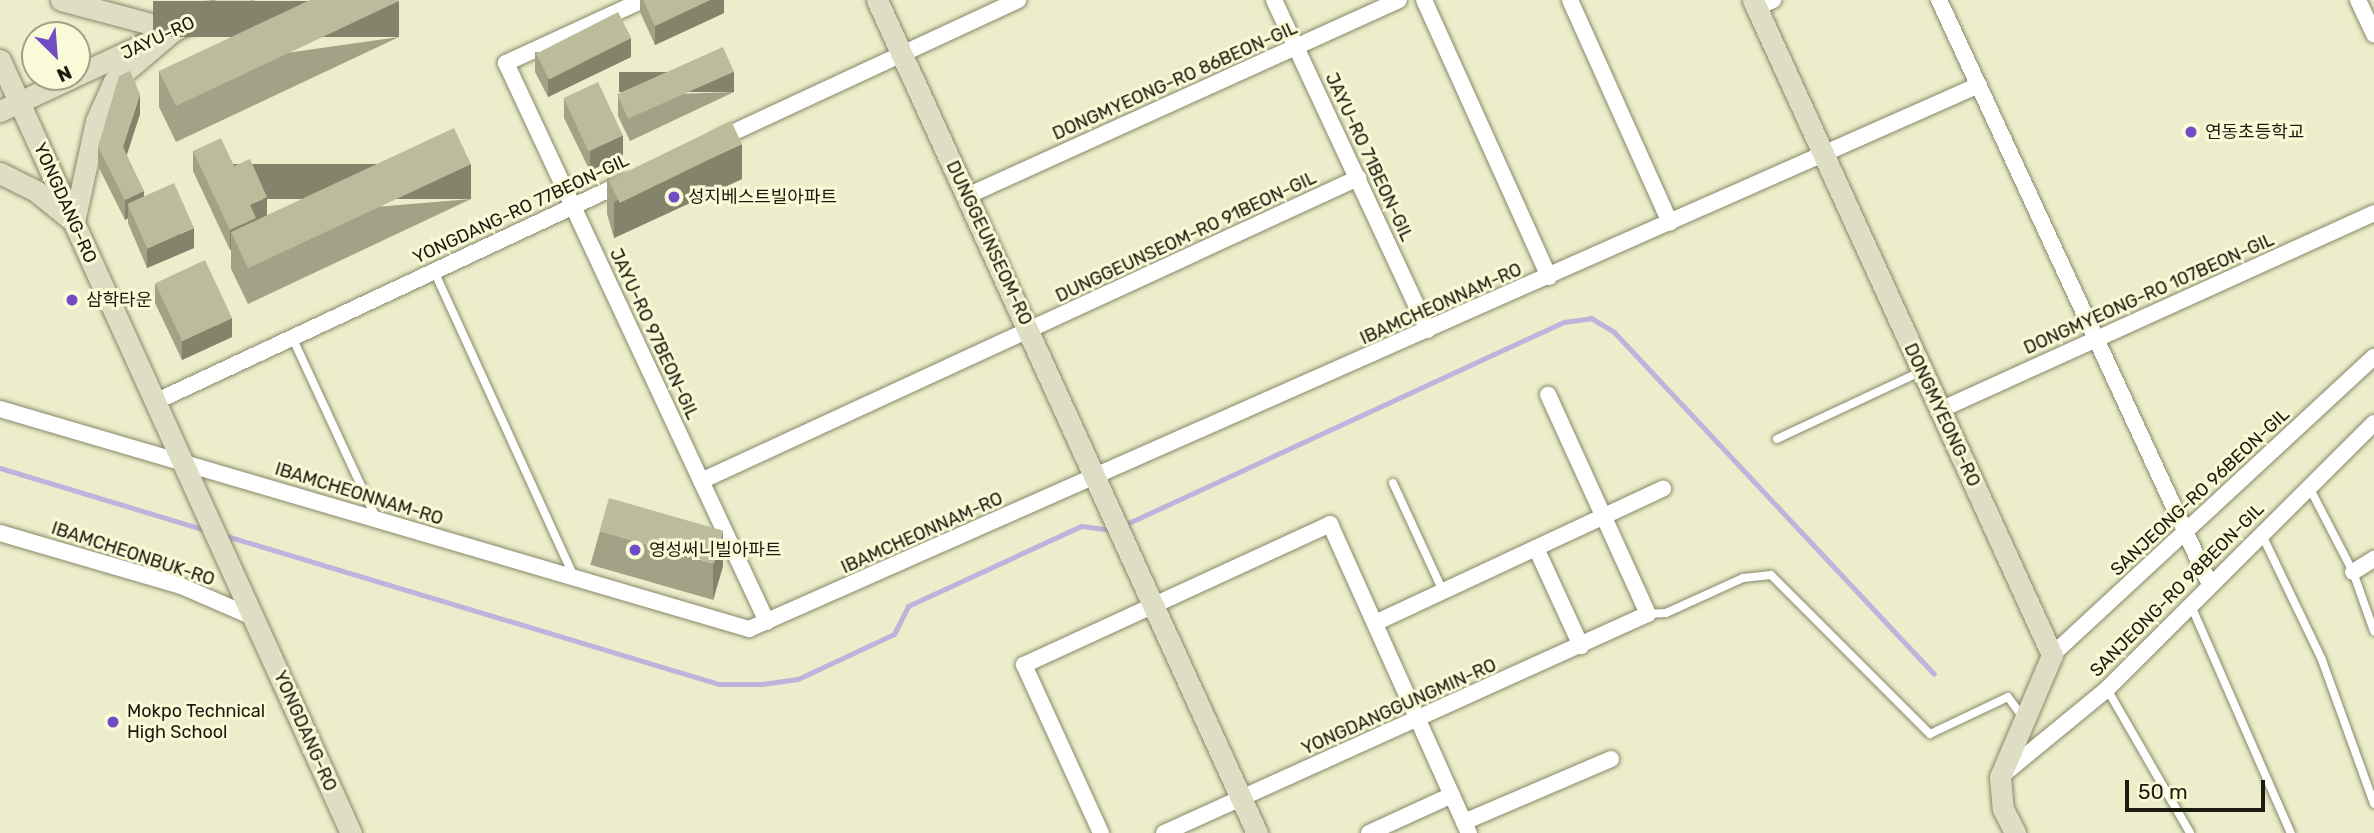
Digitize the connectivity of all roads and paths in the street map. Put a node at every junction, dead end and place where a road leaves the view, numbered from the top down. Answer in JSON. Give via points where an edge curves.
{"nodes":[{"id":1,"x":61,"y":0,"type":"edge"},
{"id":2,"x":239,"y":0,"type":"edge"},
{"id":3,"x":643,"y":0,"type":"edge"},
{"id":4,"x":877,"y":0,"type":"edge"},
{"id":5,"x":1018,"y":0,"type":"edge"},
{"id":6,"x":1274,"y":0,"type":"edge"},
{"id":7,"x":1399,"y":0,"type":"edge"},
{"id":8,"x":1424,"y":0,"type":"edge"},
{"id":9,"x":1570,"y":0,"type":"edge"},
{"id":10,"x":1939,"y":0,"type":"edge"},
{"id":11,"x":2358,"y":0,"type":"edge"},
{"id":12,"x":1760,"y":3,"type":"edge"},
{"id":13,"x":174,"y":30,"type":"junction"},
{"id":14,"x":2374,"y":35,"type":"edge"},
{"id":15,"x":1296,"y":47,"type":"junction"},
{"id":16,"x":902,"y":54,"type":"junction"},
{"id":17,"x":0,"y":60,"type":"edge"},
{"id":18,"x":91,"y":69,"type":"edge"},
{"id":19,"x":1979,"y":85,"type":"junction"},
{"id":20,"x":44,"y":91,"type":"edge"},
{"id":21,"x":10,"y":107,"type":"edge"},
{"id":22,"x":699,"y":148,"type":"edge"},
{"id":23,"x":1824,"y":156,"type":"junction"},
{"id":24,"x":649,"y":171,"type":"edge"},
{"id":25,"x":0,"y":173,"type":"edge"},
{"id":26,"x":1358,"y":178,"type":"junction"},
{"id":27,"x":967,"y":196,"type":"junction"},
{"id":28,"x":573,"y":206,"type":"junction"},
{"id":29,"x":2374,"y":214,"type":"edge"},
{"id":30,"x":74,"y":222,"type":"junction"},
{"id":31,"x":1671,"y":223,"type":"junction"},
{"id":32,"x":433,"y":271,"type":"junction"},
{"id":33,"x":1549,"y":277,"type":"junction"},
{"id":34,"x":1030,"y":330,"type":"junction"},
{"id":35,"x":1428,"y":330,"type":"junction"},
{"id":36,"x":292,"y":337,"type":"junction"},
{"id":37,"x":2096,"y":339,"type":"junction"},
{"id":38,"x":2374,"y":356,"type":"edge"},
{"id":39,"x":1922,"y":371,"type":"junction"},
{"id":40,"x":1548,"y":395,"type":"dead end"},
{"id":41,"x":155,"y":402,"type":"junction"},
{"id":42,"x":0,"y":409,"type":"edge"},
{"id":43,"x":1940,"y":410,"type":"junction"},
{"id":44,"x":2374,"y":423,"type":"edge"},
{"id":45,"x":1777,"y":439,"type":"dead end"},
{"id":46,"x":182,"y":461,"type":"junction"},
{"id":47,"x":701,"y":481,"type":"junction"},
{"id":48,"x":1098,"y":482,"type":"junction"},
{"id":49,"x":1393,"y":482,"type":"dead end"},
{"id":50,"x":2308,"y":485,"type":"junction"},
{"id":51,"x":1663,"y":489,"type":"dead end"},
{"id":52,"x":1603,"y":517,"type":"junction"},
{"id":53,"x":378,"y":521,"type":"junction"},
{"id":54,"x":2186,"y":532,"type":"junction"},
{"id":55,"x":0,"y":533,"type":"edge"},
{"id":56,"x":2261,"y":533,"type":"junction"},
{"id":57,"x":1536,"y":548,"type":"junction"},
{"id":58,"x":2374,"y":559,"type":"edge"},
{"id":59,"x":2353,"y":572,"type":"junction"},
{"id":60,"x":575,"y":579,"type":"junction"},
{"id":61,"x":2210,"y":584,"type":"junction"},
{"id":62,"x":1443,"y":591,"type":"junction"},
{"id":63,"x":1154,"y":606,"type":"junction"},
{"id":64,"x":2192,"y":608,"type":"junction"},
{"id":65,"x":1648,"y":614,"type":"junction"},
{"id":66,"x":253,"y":617,"type":"junction"},
{"id":67,"x":767,"y":622,"type":"junction"},
{"id":68,"x":1375,"y":623,"type":"junction"},
{"id":69,"x":2374,"y":631,"type":"edge"},
{"id":70,"x":1581,"y":646,"type":"junction"},
{"id":71,"x":2052,"y":655,"type":"junction"},
{"id":72,"x":2107,"y":689,"type":"junction"},
{"id":73,"x":2022,"y":717,"type":"junction"},
{"id":74,"x":1418,"y":718,"type":"junction"},
{"id":75,"x":1611,"y":759,"type":"dead end"},
{"id":76,"x":2000,"y":777,"type":"junction"},
{"id":77,"x":1452,"y":795,"type":"junction"},
{"id":78,"x":1241,"y":798,"type":"junction"},
{"id":79,"x":2374,"y":804,"type":"edge"},
{"id":80,"x":1467,"y":827,"type":"edge"},
{"id":81,"x":351,"y":833,"type":"edge"},
{"id":82,"x":1101,"y":833,"type":"edge"},
{"id":83,"x":1164,"y":833,"type":"edge"},
{"id":84,"x":1257,"y":833,"type":"edge"},
{"id":85,"x":1369,"y":833,"type":"edge"},
{"id":86,"x":2015,"y":833,"type":"edge"},
{"id":87,"x":2190,"y":833,"type":"edge"},
{"id":88,"x":2291,"y":833,"type":"edge"}],
"edges":[{"from":1,"to":13,"type":"street"},
{"from":2,"to":13,"type":"street","name":"JAYU-RO"},
{"from":3,"to":28,"type":"street","name":"JAYU-RO 97BEON-GIL","via":[[506,63]]},
{"from":4,"to":16,"type":"street","name":"DUNGGEUNSEOM-RO"},
{"from":5,"to":16,"type":"street"},
{"from":6,"to":15,"type":"street","name":"JAYU-RO 71BEON-GIL"},
{"from":7,"to":15,"type":"street","name":"DONGMYEONG-RO 86BEON-GIL"},
{"from":8,"to":33,"type":"street"},
{"from":9,"to":31,"type":"street"},
{"from":10,"to":19,"type":"street"},
{"from":11,"to":14,"type":"street"},
{"from":12,"to":23,"type":"street","name":"DONGMYEONG-RO"},
{"from":13,"to":18,"type":"street","name":"JAYU-RO"},
{"from":13,"to":30,"type":"street","via":[[114,81],[96,121]]},
{"from":15,"to":26,"type":"street","name":"JAYU-RO 71BEON-GIL"},
{"from":15,"to":27,"type":"street","name":"DONGMYEONG-RO 86BEON-GIL"},
{"from":16,"to":22,"type":"street"},
{"from":16,"to":27,"type":"street","name":"DUNGGEUNSEOM-RO"},
{"from":17,"to":21,"type":"street","name":"YONGDANG-RO"},
{"from":19,"to":23,"type":"street","name":"IBAMCHEONNAM-RO"},
{"from":19,"to":37,"type":"street"},
{"from":20,"to":21,"type":"street","name":"JAYU-RO"},
{"from":21,"to":30,"type":"street","name":"YONGDANG-RO"},
{"from":23,"to":31,"type":"street","name":"IBAMCHEONNAM-RO"},
{"from":23,"to":39,"type":"street","name":"DONGMYEONG-RO"},
{"from":24,"to":28,"type":"street","name":"YONGDANG-RO 77BEON-GIL"},
{"from":25,"to":30,"type":"street","via":[[36,191]]},
{"from":26,"to":34,"type":"street","name":"DUNGGEUNSEOM-RO 91BEON-GIL"},
{"from":26,"to":35,"type":"street","name":"JAYU-RO 71BEON-GIL"},
{"from":27,"to":34,"type":"street","name":"DUNGGEUNSEOM-RO"},
{"from":28,"to":32,"type":"street","name":"YONGDANG-RO 77BEON-GIL"},
{"from":28,"to":47,"type":"street","name":"JAYU-RO 97BEON-GIL"},
{"from":29,"to":37,"type":"street","name":"DONGMYEONG-RO 107BEON-GIL"},
{"from":30,"to":41,"type":"street","name":"YONGDANG-RO"},
{"from":31,"to":33,"type":"street","name":"IBAMCHEONNAM-RO"},
{"from":32,"to":36,"type":"street","name":"YONGDANG-RO 77BEON-GIL"},
{"from":32,"to":60,"type":"lane"},
{"from":33,"to":35,"type":"street","name":"IBAMCHEONNAM-RO"},
{"from":34,"to":47,"type":"street","name":"DUNGGEUNSEOM-RO 91BEON-GIL"},
{"from":34,"to":48,"type":"street","name":"DUNGGEUNSEOM-RO"},
{"from":35,"to":48,"type":"street","name":"IBAMCHEONNAM-RO"},
{"from":36,"to":41,"type":"street","name":"YONGDANG-RO 77BEON-GIL"},
{"from":36,"to":53,"type":"lane"},
{"from":37,"to":43,"type":"street","name":"DONGMYEONG-RO 107BEON-GIL"},
{"from":37,"to":54,"type":"street"},
{"from":38,"to":54,"type":"street","name":"SANJEONG-RO 96BEON-GIL"},
{"from":39,"to":43,"type":"street","name":"DONGMYEONG-RO"},
{"from":39,"to":45,"type":"lane"},
{"from":40,"to":52,"type":"street"},
{"from":41,"to":46,"type":"street","name":"YONGDANG-RO"},
{"from":42,"to":46,"type":"street","name":"IBAMCHEONNAM-RO"},
{"from":43,"to":71,"type":"street","name":"DONGMYEONG-RO"},
{"from":44,"to":50,"type":"street","name":"SANJEONG-RO 98BEON-GIL"},
{"from":46,"to":53,"type":"street","name":"IBAMCHEONNAM-RO"},
{"from":46,"to":66,"type":"street","name":"YONGDANG-RO"},
{"from":47,"to":67,"type":"street","name":"JAYU-RO 97BEON-GIL"},
{"from":48,"to":63,"type":"street","name":"DUNGGEUNSEOM-RO"},
{"from":48,"to":67,"type":"street","name":"IBAMCHEONNAM-RO"},
{"from":49,"to":62,"type":"lane"},
{"from":50,"to":56,"type":"street","name":"SANJEONG-RO 98BEON-GIL"},
{"from":50,"to":59,"type":"lane"},
{"from":51,"to":52,"type":"street"},
{"from":52,"to":57,"type":"street"},
{"from":52,"to":65,"type":"street"},
{"from":53,"to":60,"type":"street","name":"IBAMCHEONNAM-RO"},
{"from":54,"to":61,"type":"street"},
{"from":54,"to":71,"type":"street","name":"SANJEONG-RO 96BEON-GIL"},
{"from":55,"to":66,"type":"street","name":"IBAMCHEONBUK-RO","via":[[181,586]]},
{"from":56,"to":61,"type":"street","name":"SANJEONG-RO 98BEON-GIL"},
{"from":56,"to":79,"type":"lane","via":[[2322,660]]},
{"from":57,"to":62,"type":"street"},
{"from":57,"to":70,"type":"street"},
{"from":58,"to":59,"type":"street"},
{"from":59,"to":69,"type":"lane"},
{"from":60,"to":67,"type":"street","name":"IBAMCHEONNAM-RO","via":[[749,629]]},
{"from":61,"to":64,"type":"street","name":"SANJEONG-RO 98BEON-GIL"},
{"from":62,"to":68,"type":"street"},
{"from":63,"to":68,"type":"street","via":[[1331,524]]},
{"from":63,"to":78,"type":"street"},
{"from":63,"to":82,"type":"street","via":[[1024,665]]},
{"from":64,"to":72,"type":"street","name":"SANJEONG-RO 98BEON-GIL"},
{"from":64,"to":88,"type":"lane"},
{"from":65,"to":70,"type":"street","name":"YONGDANGGUNGMIN-RO"},
{"from":65,"to":73,"type":"lane","via":[[1666,613],[1743,578],[1771,575],[1930,734],[2008,697]]},
{"from":66,"to":81,"type":"street","name":"YONGDANG-RO"},
{"from":68,"to":74,"type":"street"},
{"from":70,"to":74,"type":"street","name":"YONGDANGGUNGMIN-RO"},
{"from":71,"to":73,"type":"street"},
{"from":72,"to":76,"type":"street","name":"SANJEONG-RO 98BEON-GIL"},
{"from":72,"to":87,"type":"lane"},
{"from":73,"to":76,"type":"street"},
{"from":74,"to":77,"type":"street"},
{"from":74,"to":78,"type":"street","name":"YONGDANGGUNGMIN-RO"},
{"from":75,"to":80,"type":"street"},
{"from":76,"to":86,"type":"street","via":[[2003,810]]},
{"from":77,"to":80,"type":"street"},
{"from":77,"to":85,"type":"street"},
{"from":78,"to":83,"type":"street","name":"YONGDANGGUNGMIN-RO"},
{"from":78,"to":84,"type":"street"}]}
